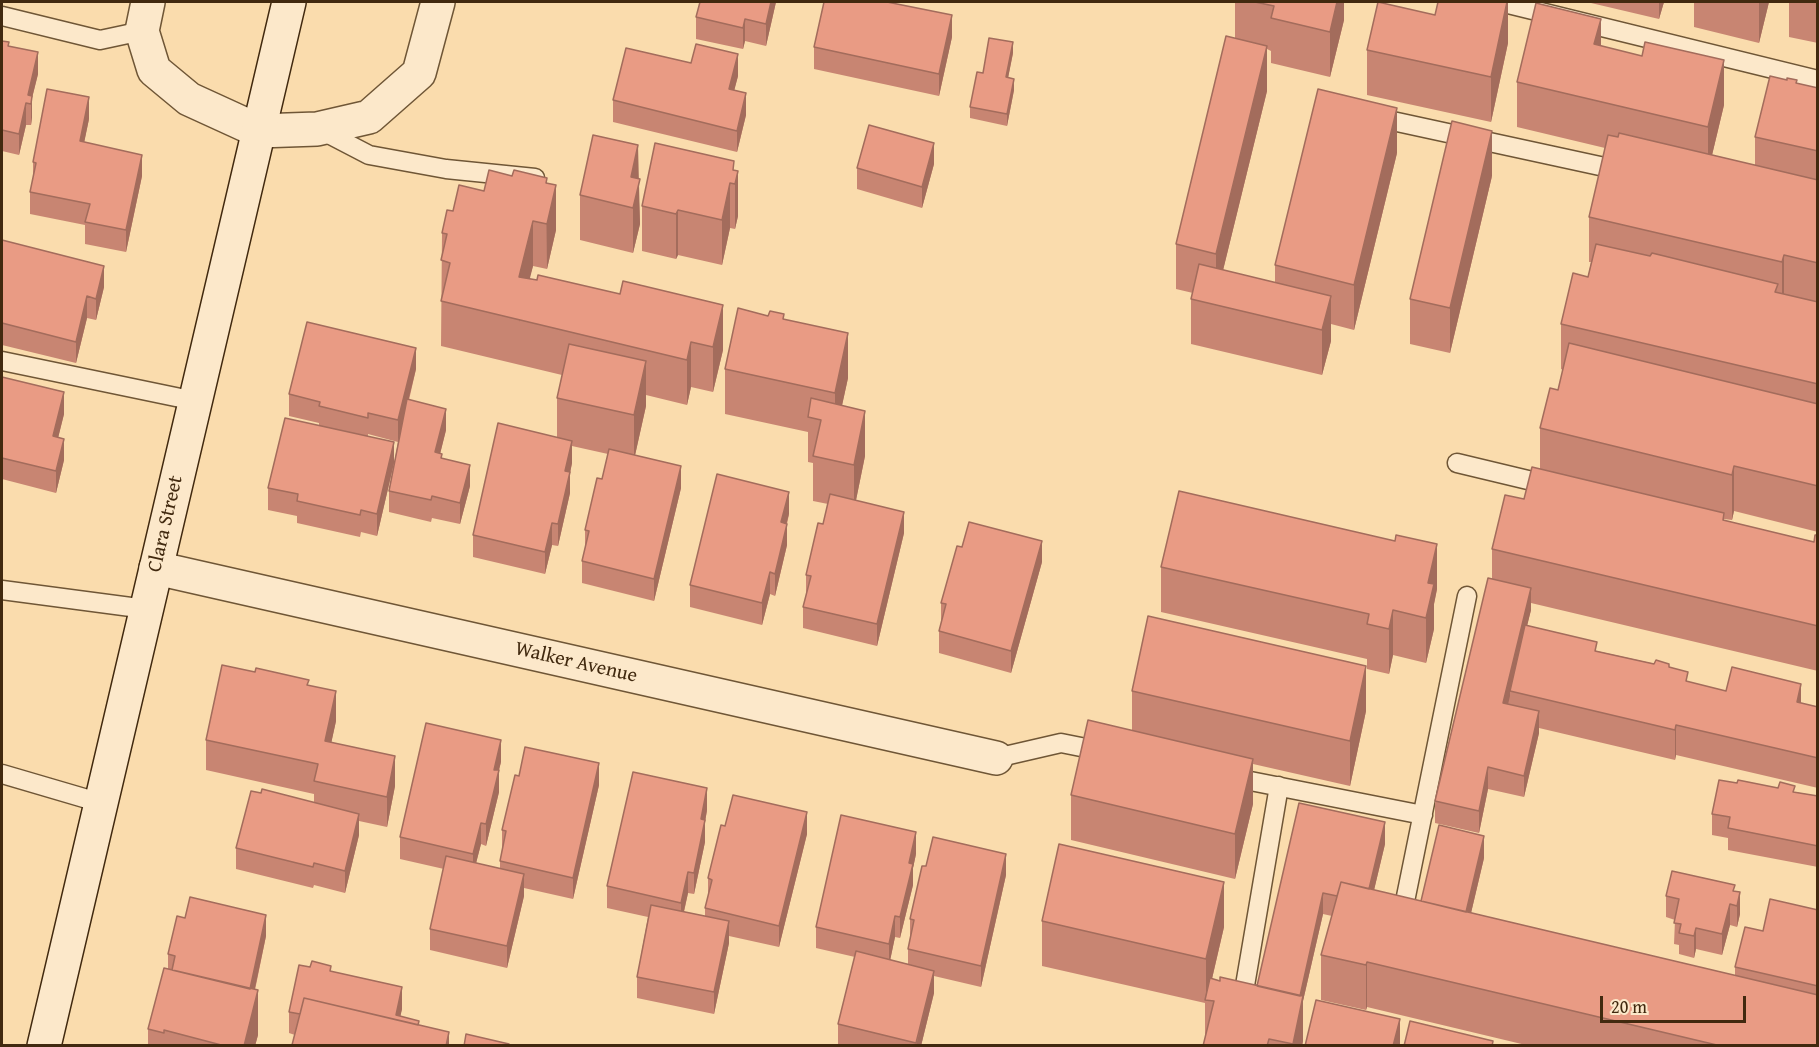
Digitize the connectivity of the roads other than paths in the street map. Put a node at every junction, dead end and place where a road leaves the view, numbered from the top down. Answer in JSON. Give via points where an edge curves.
{"nodes":[{"id":1,"x":289,"y":2,"type":"edge"},
{"id":2,"x":438,"y":2,"type":"edge"},
{"id":3,"x":1500,"y":2,"type":"edge"},
{"id":4,"x":2,"y":16,"type":"edge"},
{"id":5,"x":145,"y":16,"type":"edge"},
{"id":6,"x":1818,"y":80,"type":"edge"},
{"id":7,"x":1356,"y":113,"type":"edge"},
{"id":8,"x":317,"y":129,"type":"junction"},
{"id":9,"x":259,"y":131,"type":"junction"},
{"id":10,"x":1644,"y":176,"type":"edge"},
{"id":11,"x":544,"y":179,"type":"edge"},
{"id":12,"x":2,"y":361,"type":"edge"},
{"id":13,"x":195,"y":401,"type":"junction"},
{"id":14,"x":1457,"y":463,"type":"dead end"},
{"id":15,"x":1573,"y":490,"type":"edge"},
{"id":16,"x":156,"y":568,"type":"junction"},
{"id":17,"x":2,"y":590,"type":"edge"},
{"id":18,"x":1467,"y":596,"type":"dead end"},
{"id":19,"x":146,"y":609,"type":"junction"},
{"id":20,"x":1119,"y":754,"type":"edge"},
{"id":21,"x":996,"y":758,"type":"joint"},
{"id":22,"x":1210,"y":773,"type":"edge"},
{"id":23,"x":2,"y":774,"type":"edge"},
{"id":24,"x":1279,"y":786,"type":"junction"},
{"id":25,"x":101,"y":802,"type":"junction"},
{"id":26,"x":1423,"y":815,"type":"junction"},
{"id":27,"x":1401,"y":923,"type":"edge"},
{"id":28,"x":1242,"y":1003,"type":"edge"},
{"id":29,"x":44,"y":1046,"type":"edge"}],
"edges":[{"from":1,"to":9,"type":"street","name":"Clara Street"},
{"from":2,"to":8,"type":"street","via":[[419,73],[369,117]]},
{"from":3,"to":6,"type":"lane"},
{"from":4,"to":5,"type":"lane","via":[[100,40]]},
{"from":5,"to":9,"type":"street","via":[[154,70],[189,99]]},
{"from":7,"to":10,"type":"lane"},
{"from":8,"to":9,"type":"street"},
{"from":8,"to":11,"type":"lane","via":[[369,155],[446,169]]},
{"from":9,"to":13,"type":"street","name":"Clara Street"},
{"from":12,"to":13,"type":"lane"},
{"from":13,"to":16,"type":"street","name":"Clara Street"},
{"from":14,"to":15,"type":"lane"},
{"from":16,"to":19,"type":"street","name":"Clara Street"},
{"from":16,"to":21,"type":"street","name":"Walker Avenue"},
{"from":17,"to":19,"type":"lane"},
{"from":18,"to":26,"type":"lane"},
{"from":19,"to":25,"type":"street","name":"Clara Street"},
{"from":20,"to":21,"type":"lane","via":[[1061,743]]},
{"from":22,"to":24,"type":"lane"},
{"from":23,"to":25,"type":"lane"},
{"from":24,"to":26,"type":"lane"},
{"from":24,"to":28,"type":"lane"},
{"from":25,"to":29,"type":"street","name":"Clara Street"},
{"from":26,"to":27,"type":"lane"}]}
